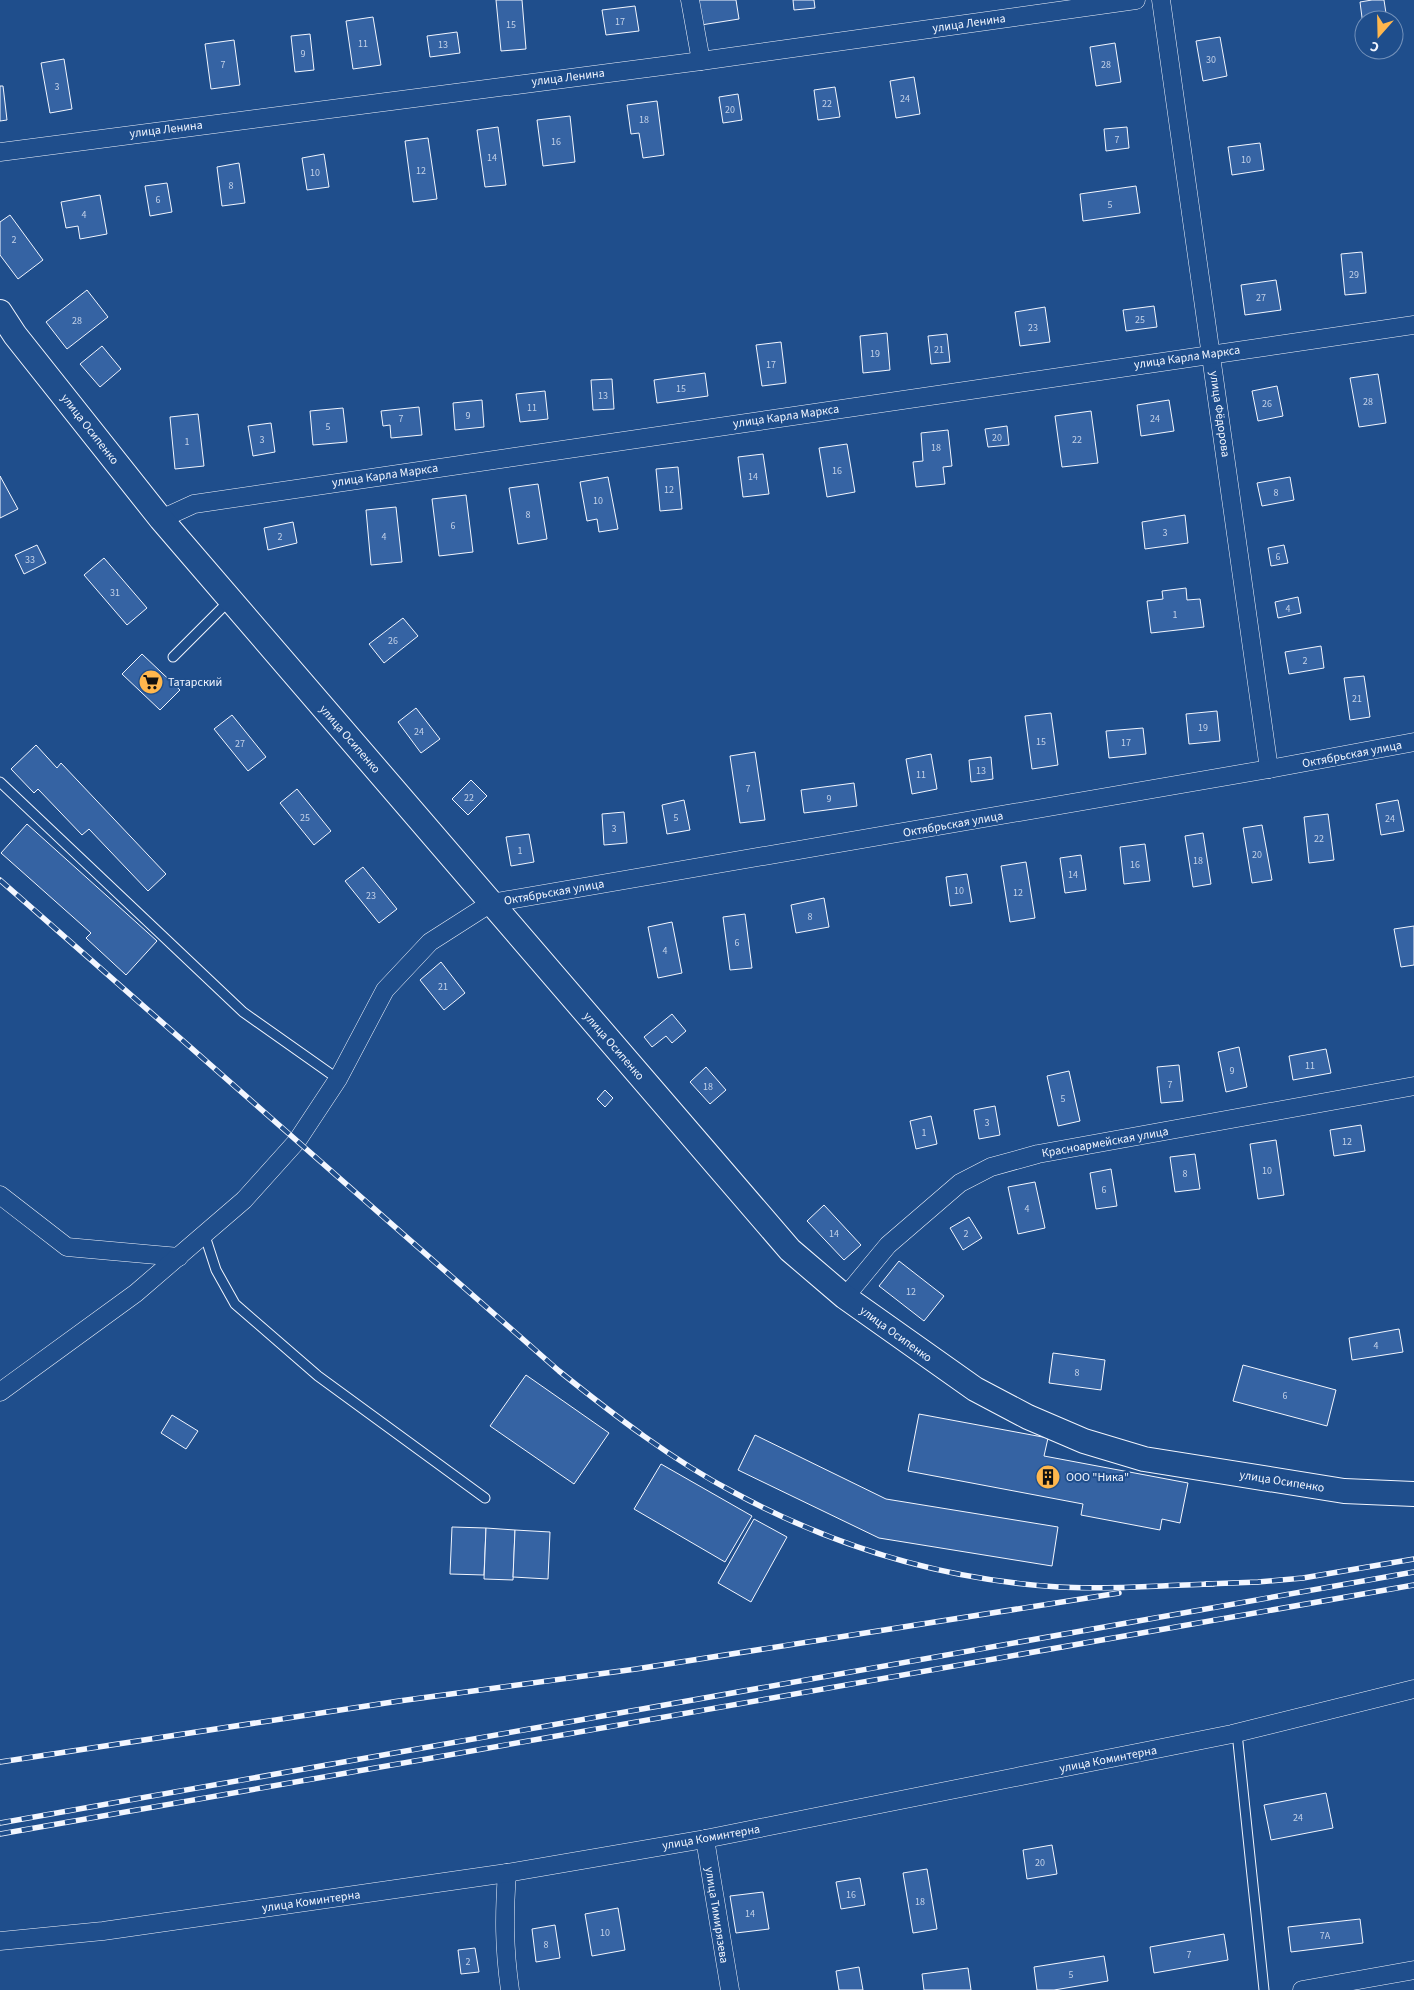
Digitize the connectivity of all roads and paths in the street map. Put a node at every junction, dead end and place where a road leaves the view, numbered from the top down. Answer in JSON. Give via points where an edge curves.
{"nodes":[{"id":1,"x":690,"y":0,"type":"edge"},
{"id":2,"x":1136,"y":0,"type":"edge"},
{"id":3,"x":1162,"y":0,"type":"edge"},
{"id":4,"x":701,"y":61,"type":"junction"},
{"id":5,"x":0,"y":152,"type":"edge"},
{"id":6,"x":0,"y":312,"type":"edge"},
{"id":7,"x":1414,"y":324,"type":"edge"},
{"id":8,"x":1212,"y":353,"type":"junction"},
{"id":9,"x":161,"y":519,"type":"junction"},
{"id":10,"x":230,"y":600,"type":"junction"},
{"id":11,"x":173,"y":658,"type":"dead end"},
{"id":12,"x":1414,"y":742,"type":"edge"},
{"id":13,"x":1269,"y":769,"type":"junction"},
{"id":14,"x":0,"y":782,"type":"edge"},
{"id":15,"x":491,"y":903,"type":"junction"},
{"id":16,"x":338,"y":1079,"type":"junction"},
{"id":17,"x":1414,"y":1086,"type":"edge"},
{"id":18,"x":0,"y":1195,"type":"edge"},
{"id":19,"x":204,"y":1233,"type":"junction"},
{"id":20,"x":179,"y":1258,"type":"junction"},
{"id":21,"x":845,"y":1297,"type":"junction"},
{"id":22,"x":0,"y":1392,"type":"edge"},
{"id":23,"x":1414,"y":1494,"type":"edge"},
{"id":24,"x":485,"y":1498,"type":"dead end"},
{"id":25,"x":1414,"y":1689,"type":"edge"},
{"id":26,"x":1237,"y":1733,"type":"junction"},
{"id":27,"x":705,"y":1839,"type":"junction"},
{"id":28,"x":507,"y":1873,"type":"junction"},
{"id":29,"x":0,"y":1941,"type":"edge"},
{"id":30,"x":1414,"y":1972,"type":"edge"},
{"id":31,"x":510,"y":1990,"type":"edge"},
{"id":32,"x":730,"y":1990,"type":"edge"},
{"id":33,"x":1264,"y":1990,"type":"edge"},
{"id":34,"x":1302,"y":1990,"type":"edge"}],
"edges":[{"from":1,"to":4,"type":"street"},
{"from":2,"to":4,"type":"street","name":"улица Ленина"},
{"from":3,"to":8,"type":"street","name":"улица Фёдорова"},
{"from":4,"to":5,"type":"street","name":"улица Ленина"},
{"from":6,"to":9,"type":"street","name":"улица Осипенко"},
{"from":7,"to":8,"type":"street","name":"улица Карла Маркса"},
{"from":8,"to":9,"type":"street","name":"улица Карла Маркса","via":[[194,504]]},
{"from":8,"to":13,"type":"street","name":"улица Фёдорова"},
{"from":9,"to":10,"type":"street","name":"улица Осипенко"},
{"from":10,"to":11,"type":"lane"},
{"from":10,"to":15,"type":"street","name":"улица Осипенко"},
{"from":12,"to":13,"type":"street","name":"Октябрьская улица"},
{"from":13,"to":15,"type":"street","name":"Октябрьская улица"},
{"from":14,"to":16,"type":"lane","via":[[243,1012]]},
{"from":15,"to":16,"type":"street","via":[[430,942],[385,990]]},
{"from":15,"to":21,"type":"street","name":"улица Осипенко","via":[[790,1250]]},
{"from":16,"to":19,"type":"street","via":[[297,1141],[244,1200]]},
{"from":17,"to":21,"type":"street","name":"Красноармейская улица","via":[[1038,1154],[991,1167],[960,1183],[888,1245]]},
{"from":18,"to":20,"type":"street","via":[[67,1247]]},
{"from":19,"to":20,"type":"street"},
{"from":19,"to":24,"type":"lane","via":[[216,1270],[235,1304],[318,1376]]},
{"from":20,"to":22,"type":"street"},
{"from":21,"to":23,"type":"street","name":"улица Осипенко","via":[[975,1389],[1084,1441],[1144,1459],[1344,1491]]},
{"from":25,"to":26,"type":"street","name":"улица Коминтерна"},
{"from":26,"to":27,"type":"street","name":"улица Коминтерна"},
{"from":26,"to":33,"type":"lane"},
{"from":27,"to":28,"type":"street","name":"улица Коминтерна"},
{"from":27,"to":32,"type":"street","name":"улица Тимирязева"},
{"from":28,"to":29,"type":"street","name":"улица Коминтерна","via":[[103,1931]]},
{"from":28,"to":31,"type":"street","via":[[504,1954]]},
{"from":30,"to":34,"type":"street"}]}
